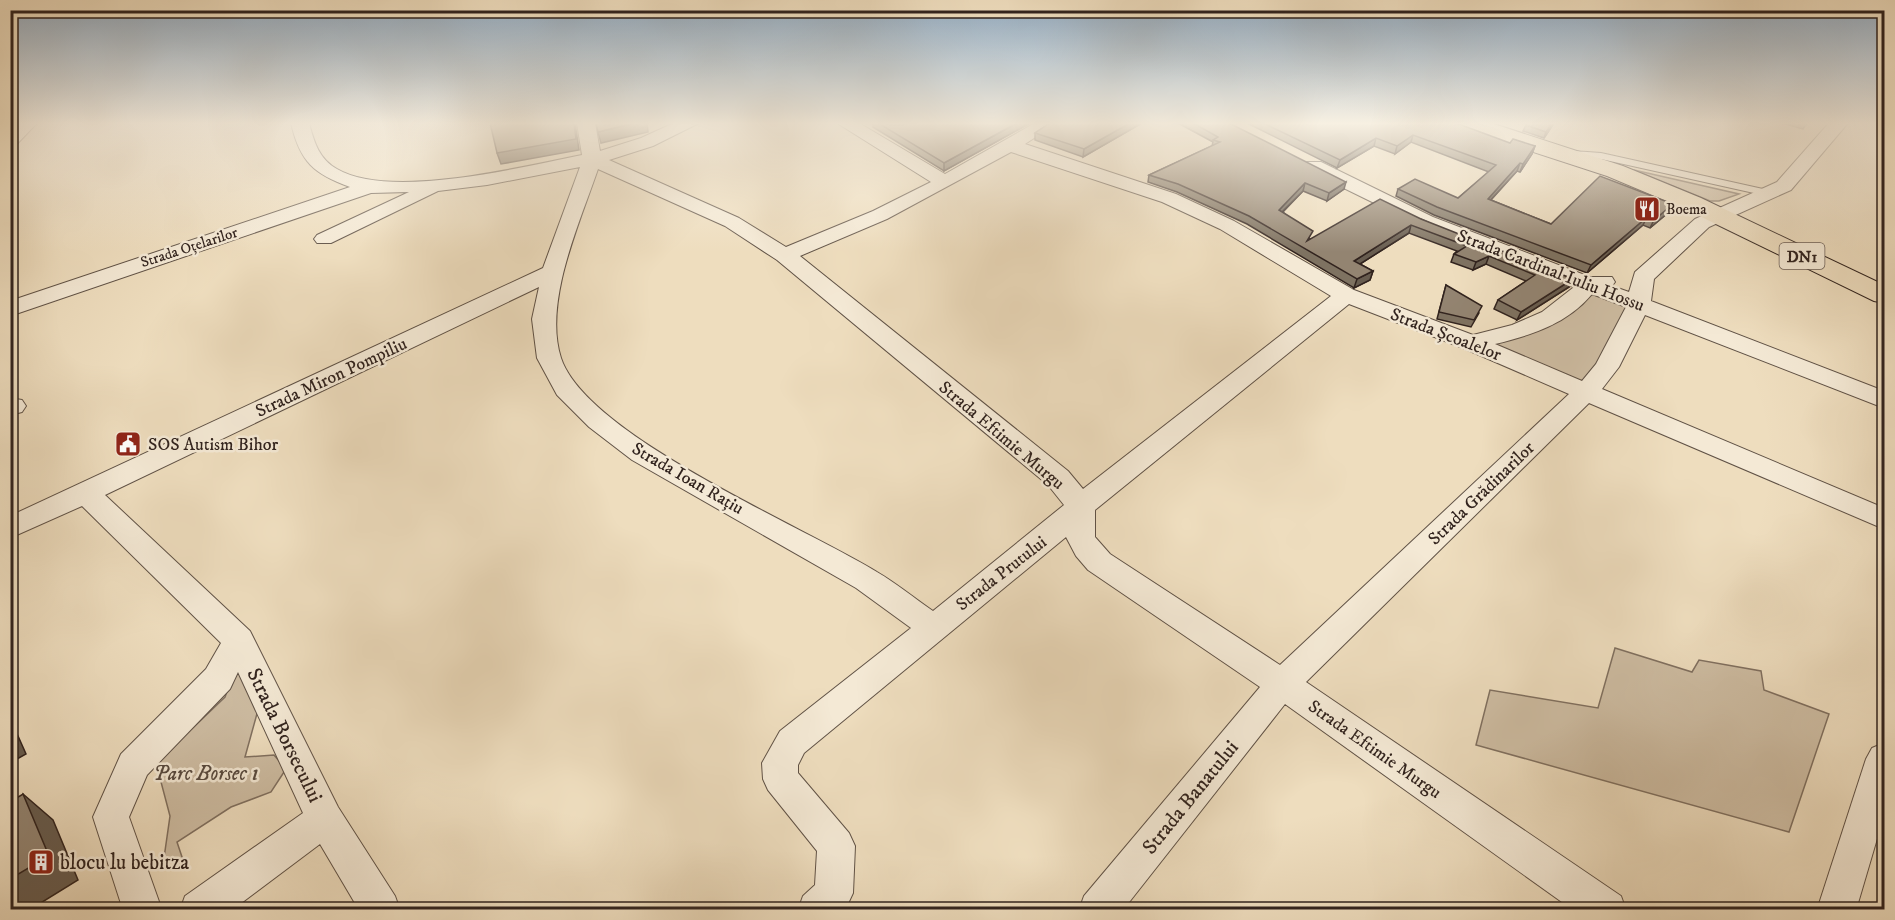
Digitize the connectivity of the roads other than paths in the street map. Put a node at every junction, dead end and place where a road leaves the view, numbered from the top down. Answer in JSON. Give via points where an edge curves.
{"nodes":[{"id":1,"x":322,"y":166,"type":"edge"},
{"id":2,"x":557,"y":166,"type":"edge"},
{"id":3,"x":590,"y":166,"type":"edge"},
{"id":4,"x":607,"y":166,"type":"edge"},
{"id":5,"x":918,"y":166,"type":"edge"},
{"id":6,"x":973,"y":166,"type":"edge"},
{"id":7,"x":1072,"y":166,"type":"edge"},
{"id":8,"x":1313,"y":166,"type":"edge"},
{"id":9,"x":1599,"y":166,"type":"edge"},
{"id":10,"x":1646,"y":166,"type":"edge"},
{"id":11,"x":1803,"y":166,"type":"edge"},
{"id":12,"x":945,"y":182,"type":"junction"},
{"id":13,"x":439,"y":185,"type":"junction"},
{"id":14,"x":369,"y":187,"type":"junction"},
{"id":15,"x":1772,"y":194,"type":"junction"},
{"id":16,"x":1720,"y":216,"type":"junction"},
{"id":17,"x":324,"y":239,"type":"dead end"},
{"id":18,"x":785,"y":255,"type":"junction"},
{"id":19,"x":553,"y":272,"type":"junction"},
{"id":20,"x":1643,"y":278,"type":"junction"},
{"id":21,"x":1588,"y":284,"type":"junction"},
{"id":22,"x":1346,"y":295,"type":"junction"},
{"id":23,"x":1884,"y":295,"type":"edge"},
{"id":24,"x":1639,"y":304,"type":"junction"},
{"id":25,"x":10,"y":309,"type":"edge"},
{"id":26,"x":1471,"y":343,"type":"junction"},
{"id":27,"x":1587,"y":391,"type":"junction"},
{"id":28,"x":1884,"y":400,"type":"edge"},
{"id":29,"x":86,"y":493,"type":"junction"},
{"id":30,"x":1081,"y":506,"type":"junction"},
{"id":31,"x":1884,"y":519,"type":"edge"},
{"id":32,"x":10,"y":528,"type":"edge"},
{"id":33,"x":932,"y":627,"type":"junction"},
{"id":34,"x":239,"y":640,"type":"junction"},
{"id":35,"x":1282,"y":684,"type":"junction"},
{"id":36,"x":1884,"y":759,"type":"edge"},
{"id":37,"x":326,"y":819,"type":"junction"},
{"id":38,"x":825,"y":901,"type":"edge"},
{"id":39,"x":143,"y":909,"type":"edge"},
{"id":40,"x":199,"y":909,"type":"edge"},
{"id":41,"x":381,"y":909,"type":"edge"},
{"id":42,"x":1098,"y":909,"type":"edge"},
{"id":43,"x":1607,"y":909,"type":"edge"},
{"id":44,"x":1836,"y":909,"type":"edge"}],
"edges":[{"from":1,"to":14,"type":"street","via":[[330,173]]},
{"from":2,"to":13,"type":"street"},
{"from":3,"to":19,"type":"street","name":"Strada Ioan Rațiu"},
{"from":4,"to":18,"type":"street","name":"Strada Eftimie Murgu","via":[[732,222]]},
{"from":5,"to":12,"type":"street"},
{"from":6,"to":12,"type":"street"},
{"from":7,"to":22,"type":"street","name":"Strada Școalelor","via":[[1178,202],[1227,225]]},
{"from":8,"to":21,"type":"street","name":"Strada Cardinal Iuliu Hossu","via":[[1426,222]]},
{"from":9,"to":16,"type":"main road","number":"DN1"},
{"from":10,"to":15,"type":"lane"},
{"from":11,"to":15,"type":"street"},
{"from":12,"to":18,"type":"street","via":[[880,215]]},
{"from":13,"to":14,"type":"street"},
{"from":13,"to":17,"type":"street"},
{"from":14,"to":25,"type":"street","name":"Strada Oțelarilor"},
{"from":15,"to":16,"type":"street"},
{"from":16,"to":20,"type":"street","via":[[1702,224]]},
{"from":16,"to":23,"type":"main road","number":"DN1"},
{"from":18,"to":30,"type":"street","name":"Strada Eftimie Murgu","via":[[1058,478]]},
{"from":19,"to":29,"type":"street","name":"Strada Miron Pompiliu"},
{"from":19,"to":33,"type":"street","name":"Strada Ioan Rațiu","via":[[544,319],[549,358],[566,389],[598,421],[641,454],[858,575]]},
{"from":20,"to":21,"type":"street"},
{"from":20,"to":24,"type":"street","name":"Strada Grădinarilor"},
{"from":21,"to":24,"type":"street","name":"Strada Cardinal Iuliu Hossu"},
{"from":21,"to":26,"type":"street","via":[[1551,319]]},
{"from":22,"to":26,"type":"street","name":"Strada Școalelor"},
{"from":22,"to":30,"type":"street","name":"Strada Prutului"},
{"from":24,"to":27,"type":"street","name":"Strada Grădinarilor","via":[[1607,367]]},
{"from":24,"to":28,"type":"street","name":"Strada Cardinal Iuliu Hossu"},
{"from":26,"to":27,"type":"street","name":"Strada Școalelor"},
{"from":27,"to":31,"type":"street","name":"Strada Școalelor"},
{"from":27,"to":35,"type":"street","name":"Strada Grădinarilor"},
{"from":29,"to":32,"type":"street","name":"Strada Miron Pompiliu"},
{"from":29,"to":34,"type":"street","name":"Strada Borsecului"},
{"from":30,"to":33,"type":"street","name":"Strada Prutului"},
{"from":30,"to":35,"type":"street","name":"Strada Eftimie Murgu","via":[[1078,536],[1099,562]]},
{"from":33,"to":38,"type":"street","name":"Strada Prutului","via":[[792,742],[780,763],[781,778],[837,846]]},
{"from":34,"to":37,"type":"street","name":"Strada Borsecului"},
{"from":34,"to":39,"type":"street","name":"Strada Borsecului","via":[[218,679],[134,765],[111,817]]},
{"from":35,"to":42,"type":"street","name":"Strada Banatului"},
{"from":35,"to":43,"type":"street","name":"Strada Eftimie Murgu"},
{"from":36,"to":44,"type":"street"},
{"from":37,"to":40,"type":"street","name":"Strada Borsecului"},
{"from":37,"to":41,"type":"street"}]}
